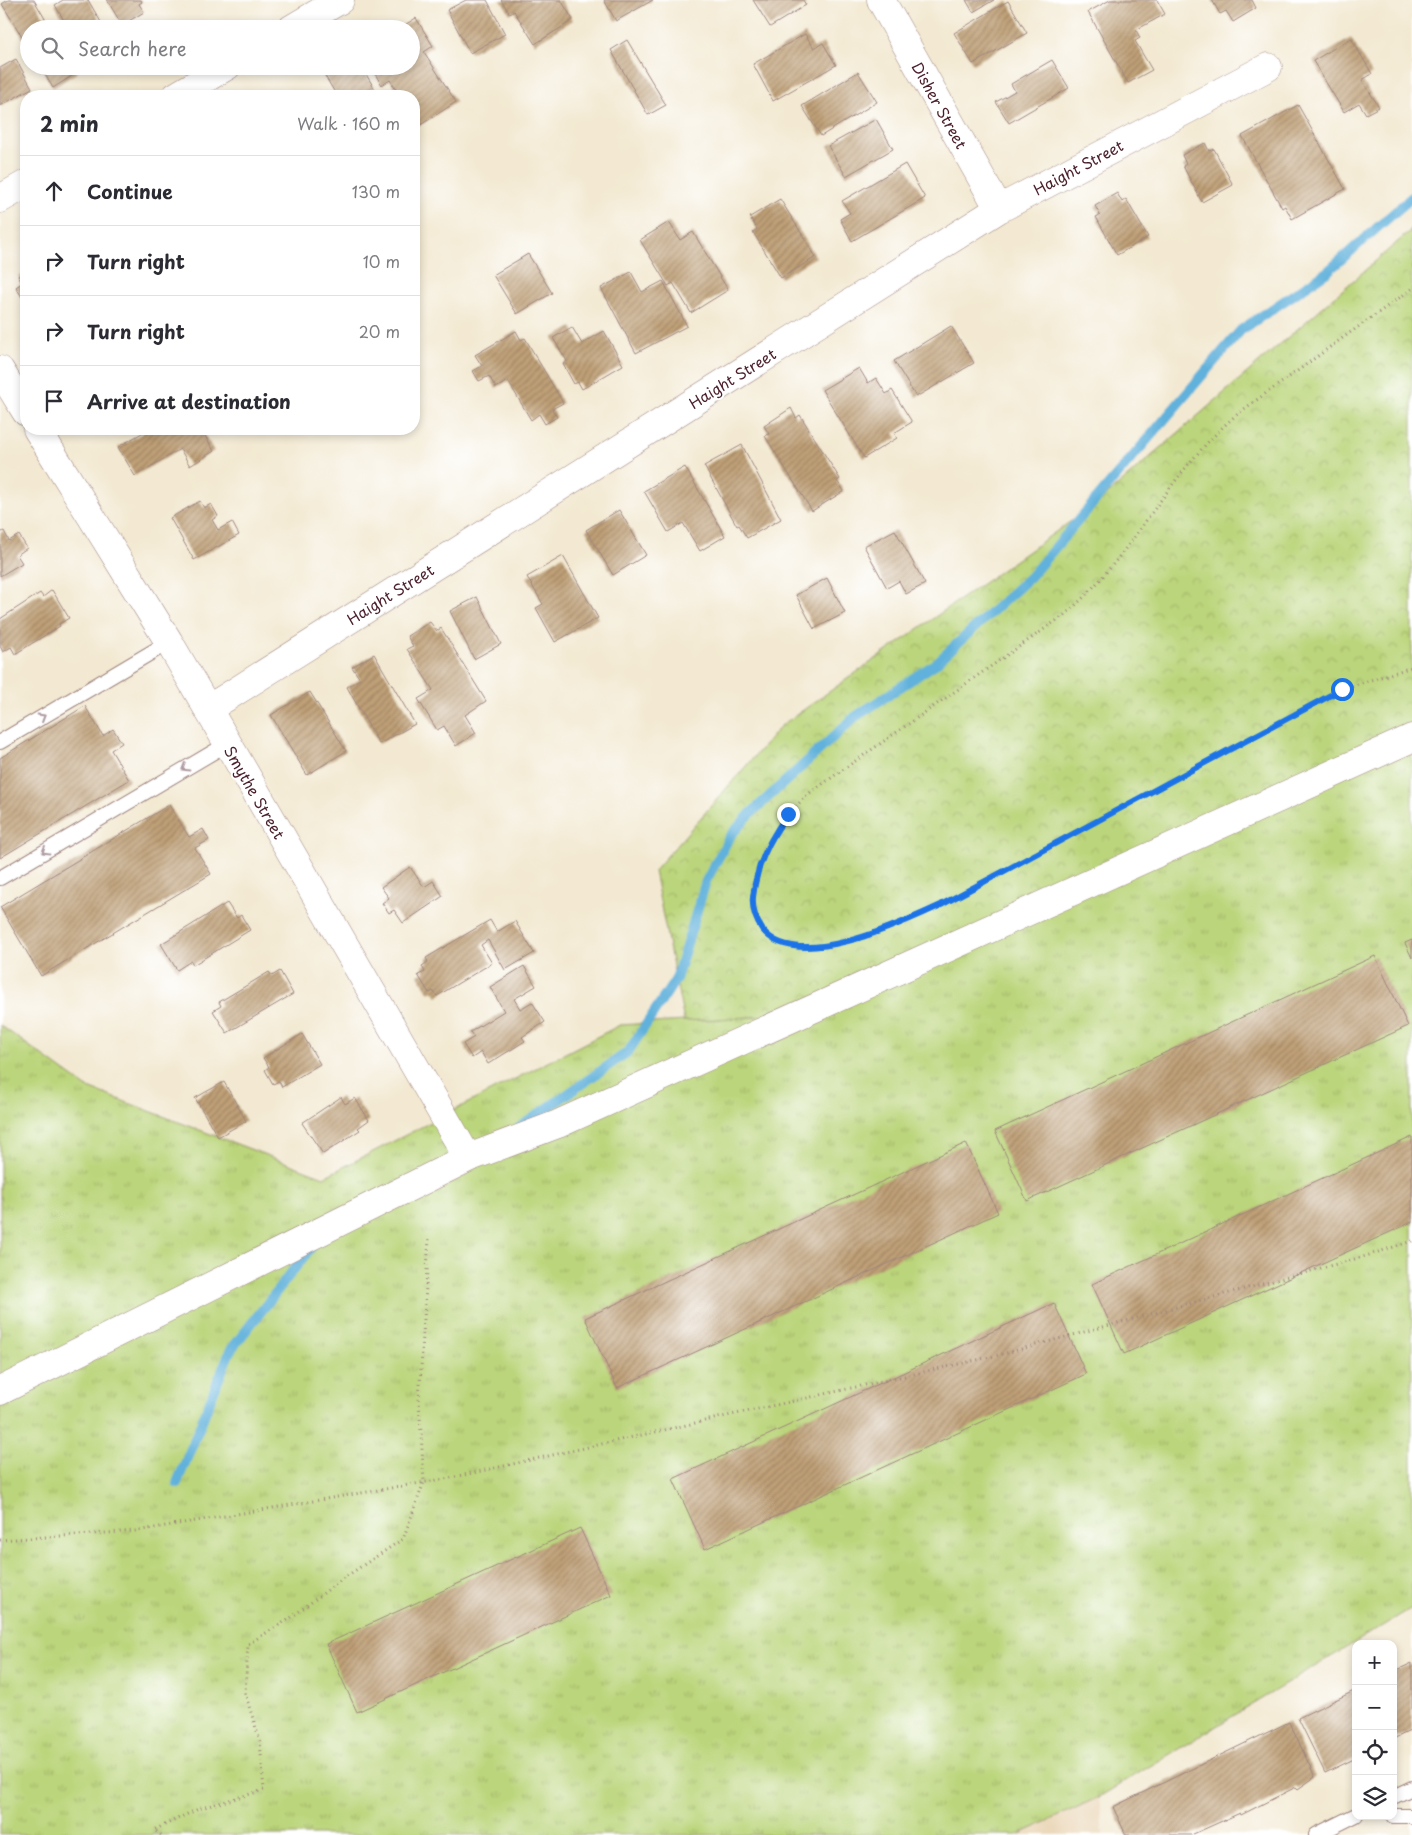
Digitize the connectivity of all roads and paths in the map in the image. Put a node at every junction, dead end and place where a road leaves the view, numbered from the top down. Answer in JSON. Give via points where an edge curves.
{"nodes":[{"id":1,"x":340,"y":0,"type":"edge"},
{"id":2,"x":880,"y":0,"type":"edge"},
{"id":3,"x":306,"y":20,"type":"edge"},
{"id":4,"x":1268,"y":67,"type":"dead end"},
{"id":5,"x":212,"y":75,"type":"edge"},
{"id":6,"x":186,"y":90,"type":"edge"},
{"id":7,"x":20,"y":187,"type":"edge"},
{"id":8,"x":0,"y":199,"type":"edge"},
{"id":9,"x":999,"y":209,"type":"junction"},
{"id":10,"x":1412,"y":290,"type":"edge"},
{"id":11,"x":0,"y":370,"type":"edge"},
{"id":12,"x":20,"y":402,"type":"edge"},
{"id":13,"x":41,"y":435,"type":"edge"},
{"id":14,"x":169,"y":642,"type":"junction"},
{"id":15,"x":1412,"y":667,"type":"edge"},
{"id":16,"x":208,"y":709,"type":"junction"},
{"id":17,"x":1412,"y":738,"type":"edge"},
{"id":18,"x":0,"y":742,"type":"edge"},
{"id":19,"x":227,"y":744,"type":"junction"},
{"id":20,"x":0,"y":878,"type":"edge"},
{"id":21,"x":468,"y":1158,"type":"junction"},
{"id":22,"x":429,"y":1238,"type":"dead end"},
{"id":23,"x":1412,"y":1241,"type":"edge"},
{"id":24,"x":0,"y":1391,"type":"edge"},
{"id":25,"x":424,"y":1482,"type":"junction"},
{"id":26,"x":0,"y":1540,"type":"edge"},
{"id":27,"x":1412,"y":1788,"type":"edge"},
{"id":28,"x":1397,"y":1795,"type":"edge"},
{"id":29,"x":1397,"y":1816,"type":"edge"},
{"id":30,"x":1412,"y":1816,"type":"edge"},
{"id":31,"x":1352,"y":1817,"type":"edge"},
{"id":32,"x":161,"y":1835,"type":"edge"},
{"id":33,"x":1316,"y":1835,"type":"edge"}],
"edges":[{"from":1,"to":3,"type":"street"},
{"from":2,"to":9,"type":"street","name":"Disher Street"},
{"from":4,"to":9,"type":"street","name":"Haight Street"},
{"from":5,"to":6,"type":"street"},
{"from":7,"to":8,"type":"street"},
{"from":9,"to":16,"type":"street","name":"Haight Street"},
{"from":10,"to":15,"type":"path","via":[[1219,430],[1106,574],[1069,612],[794,807],[781,824],[759,868],[753,895],[754,915],[765,933],[775,941],[798,946],[830,944],[891,928],[955,898],[1342,689]]},
{"from":11,"to":12,"type":"street"},
{"from":13,"to":14,"type":"street","name":"Smythe Street"},
{"from":14,"to":16,"type":"street","name":"Smythe Street"},
{"from":18,"to":14,"type":"lane","one_way":true},
{"from":16,"to":19,"type":"street","name":"Smythe Street"},
{"from":17,"to":21,"type":"street","via":[[567,1120]]},
{"from":19,"to":20,"type":"lane","one_way":true},
{"from":19,"to":21,"type":"street","name":"Smythe Street"},
{"from":21,"to":24,"type":"street"},
{"from":22,"to":25,"type":"path","via":[[419,1400]]},
{"from":23,"to":25,"type":"path","via":[[1000,1355]]},
{"from":25,"to":26,"type":"path","via":[[136,1531]]},
{"from":25,"to":32,"type":"path","via":[[402,1539],[248,1644],[246,1693],[260,1741],[264,1790],[198,1809],[154,1830]]},
{"from":27,"to":28,"type":"lane"},
{"from":29,"to":30,"type":"lane"},
{"from":31,"to":33,"type":"lane"}]}
